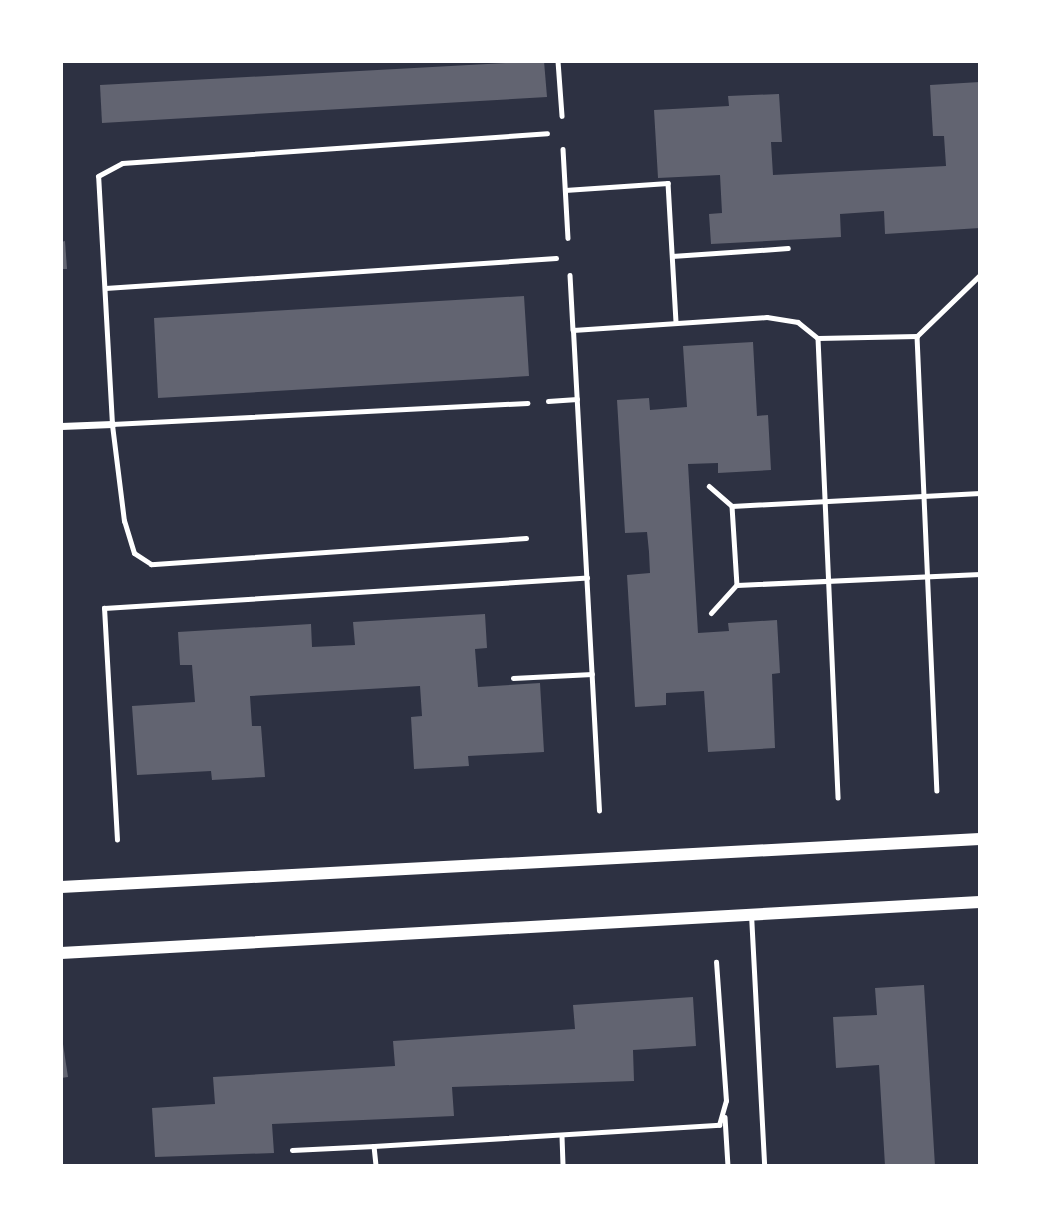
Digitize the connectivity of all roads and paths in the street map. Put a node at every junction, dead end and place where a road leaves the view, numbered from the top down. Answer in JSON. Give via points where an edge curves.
{"nodes":[{"id":1,"x":558,"y":61,"type":"edge"},
{"id":2,"x":562,"y":120,"type":"dead end"},
{"id":3,"x":547,"y":133,"type":"dead end"},
{"id":4,"x":563,"y":144,"type":"dead end"},
{"id":5,"x":565,"y":190,"type":"junction"},
{"id":6,"x":568,"y":244,"type":"dead end"},
{"id":7,"x":788,"y":248,"type":"dead end"},
{"id":8,"x":672,"y":256,"type":"junction"},
{"id":9,"x":556,"y":258,"type":"dead end"},
{"id":10,"x":570,"y":270,"type":"dead end"},
{"id":11,"x":980,"y":275,"type":"edge"},
{"id":12,"x":105,"y":288,"type":"junction"},
{"id":13,"x":676,"y":323,"type":"junction"},
{"id":14,"x":573,"y":330,"type":"junction"},
{"id":15,"x":917,"y":335,"type":"junction"},
{"id":16,"x":818,"y":338,"type":"junction"},
{"id":17,"x":527,"y":403,"type":"dead end"},
{"id":18,"x":112,"y":424,"type":"junction"},
{"id":19,"x":61,"y":426,"type":"edge"},
{"id":20,"x":709,"y":486,"type":"dead end"},
{"id":21,"x":980,"y":493,"type":"edge"},
{"id":22,"x":926,"y":494,"type":"junction"},
{"id":23,"x":822,"y":500,"type":"junction"},
{"id":24,"x":732,"y":506,"type":"junction"},
{"id":25,"x":526,"y":538,"type":"dead end"},
{"id":26,"x":980,"y":573,"type":"edge"},
{"id":27,"x":930,"y":577,"type":"junction"},
{"id":28,"x":587,"y":578,"type":"junction"},
{"id":29,"x":828,"y":581,"type":"junction"},
{"id":30,"x":737,"y":585,"type":"junction"},
{"id":31,"x":712,"y":613,"type":"dead end"},
{"id":32,"x":592,"y":674,"type":"junction"},
{"id":33,"x":513,"y":678,"type":"dead end"},
{"id":34,"x":937,"y":791,"type":"dead end"},
{"id":35,"x":838,"y":797,"type":"dead end"},
{"id":36,"x":599,"y":811,"type":"dead end"},
{"id":37,"x":980,"y":839,"type":"edge"},
{"id":38,"x":117,"y":840,"type":"dead end"},
{"id":39,"x":61,"y":887,"type":"edge"},
{"id":40,"x":980,"y":902,"type":"edge"},
{"id":41,"x":751,"y":914,"type":"junction"},
{"id":42,"x":61,"y":953,"type":"edge"},
{"id":43,"x":716,"y":962,"type":"dead end"},
{"id":44,"x":725,"y":1116,"type":"junction"},
{"id":45,"x":562,"y":1136,"type":"junction"},
{"id":46,"x":374,"y":1146,"type":"junction"},
{"id":47,"x":292,"y":1150,"type":"dead end"},
{"id":48,"x":376,"y":1166,"type":"edge"},
{"id":49,"x":563,"y":1166,"type":"edge"},
{"id":50,"x":728,"y":1166,"type":"edge"},
{"id":51,"x":764,"y":1166,"type":"edge"}],
"edges":[{"from":1,"to":2,"type":"path"},
{"from":3,"to":12,"type":"lane","via":[[122,163],[98,176]]},
{"from":4,"to":5,"type":"path"},
{"from":5,"to":6,"type":"path"},
{"from":5,"to":8,"type":"path","via":[[668,183]]},
{"from":7,"to":8,"type":"path"},
{"from":8,"to":13,"type":"path"},
{"from":9,"to":12,"type":"lane"},
{"from":10,"to":14,"type":"path"},
{"from":11,"to":15,"type":"path"},
{"from":12,"to":18,"type":"lane"},
{"from":13,"to":14,"type":"path"},
{"from":13,"to":16,"type":"path","via":[[782,318]]},
{"from":14,"to":28,"type":"path"},
{"from":15,"to":16,"type":"path"},
{"from":15,"to":22,"type":"path"},
{"from":16,"to":23,"type":"path"},
{"from":17,"to":18,"type":"lane"},
{"from":18,"to":19,"type":"street"},
{"from":18,"to":25,"type":"lane","via":[[127,537],[151,564]]},
{"from":20,"to":24,"type":"path"},
{"from":21,"to":22,"type":"path"},
{"from":22,"to":23,"type":"path"},
{"from":22,"to":27,"type":"path"},
{"from":23,"to":24,"type":"path"},
{"from":23,"to":29,"type":"path"},
{"from":24,"to":30,"type":"path"},
{"from":26,"to":27,"type":"path"},
{"from":27,"to":29,"type":"path"},
{"from":27,"to":34,"type":"path"},
{"from":28,"to":32,"type":"path"},
{"from":28,"to":38,"type":"path","via":[[104,608]]},
{"from":29,"to":30,"type":"path"},
{"from":29,"to":35,"type":"path"},
{"from":30,"to":31,"type":"path"},
{"from":32,"to":33,"type":"path"},
{"from":32,"to":36,"type":"path"},
{"from":37,"to":39,"type":"street"},
{"from":40,"to":41,"type":"street"},
{"from":41,"to":42,"type":"street"},
{"from":41,"to":51,"type":"lane"},
{"from":43,"to":44,"type":"path"},
{"from":44,"to":45,"type":"path","via":[[711,1129]]},
{"from":44,"to":50,"type":"path"},
{"from":45,"to":46,"type":"path"},
{"from":45,"to":49,"type":"path"},
{"from":46,"to":47,"type":"path"},
{"from":46,"to":48,"type":"path"}]}
